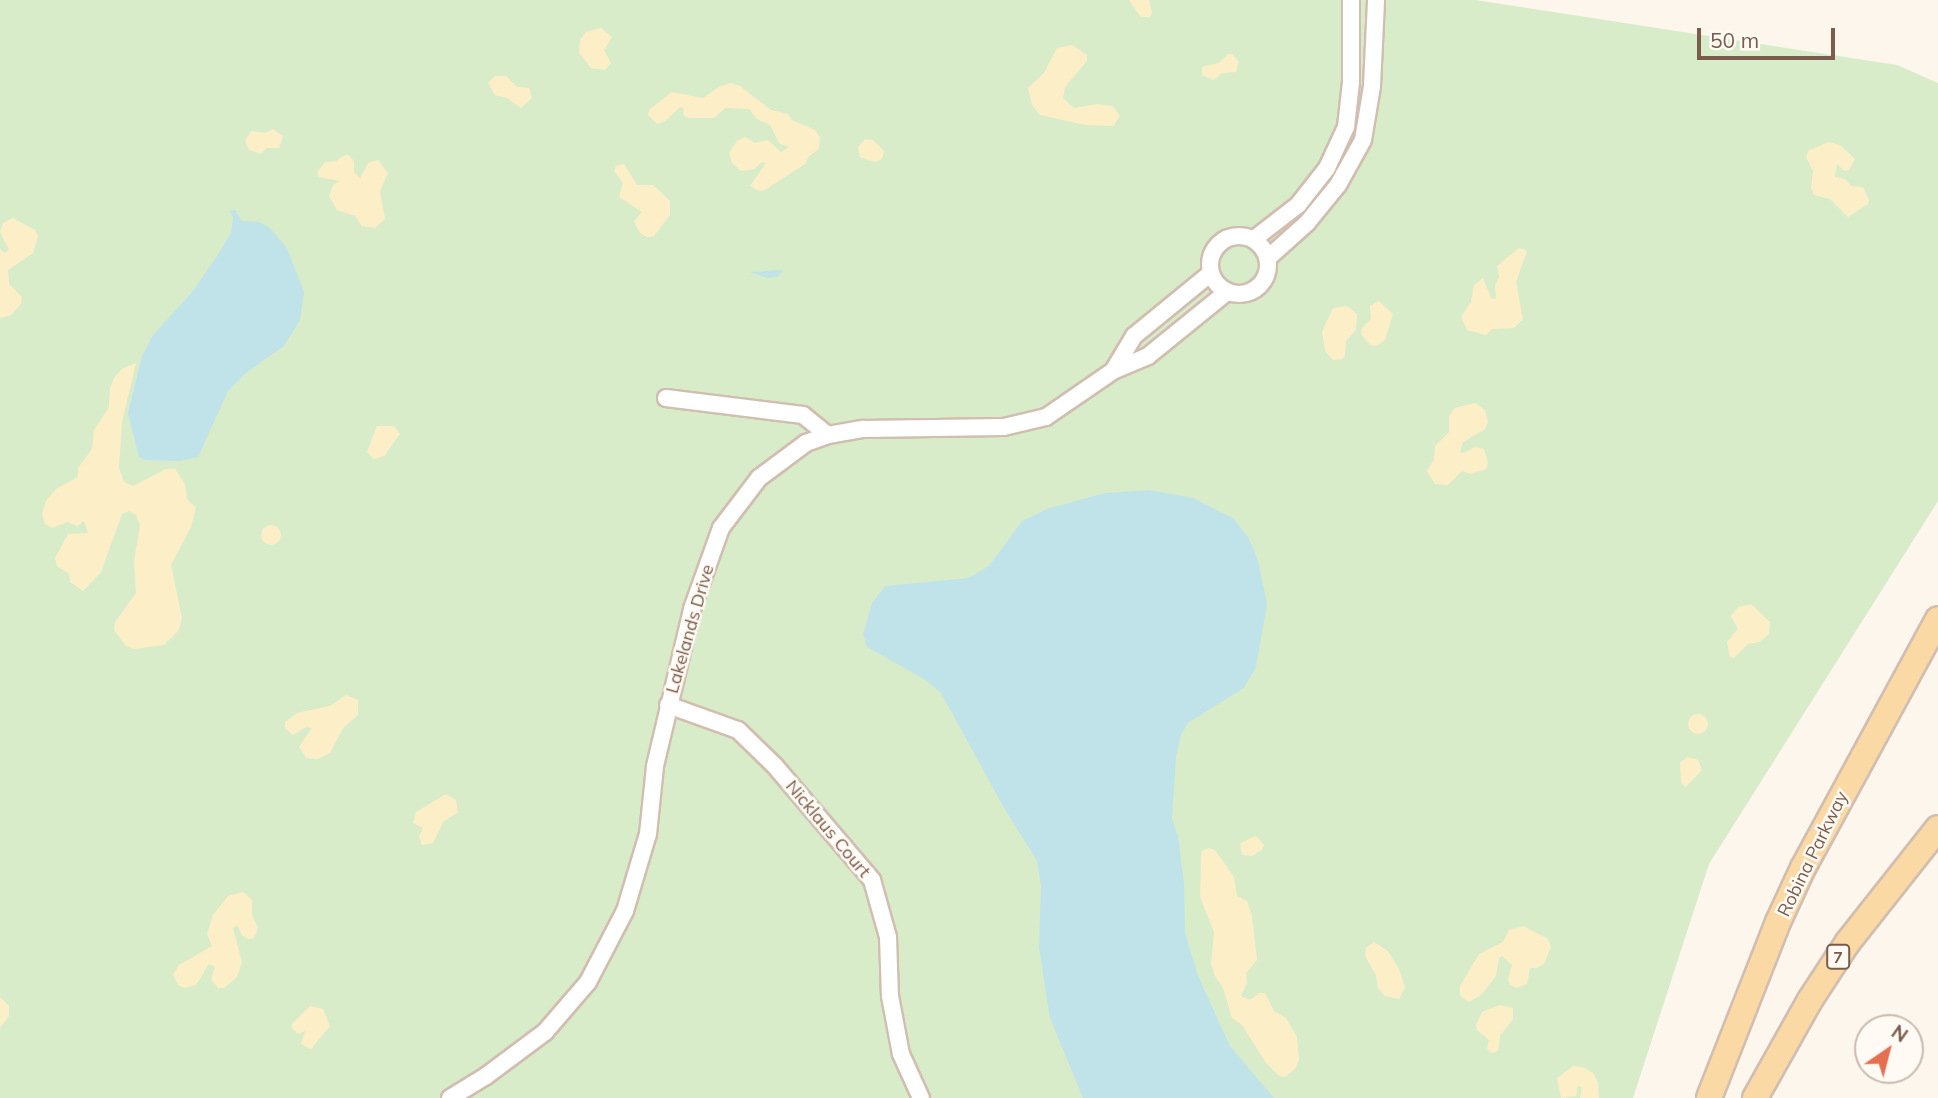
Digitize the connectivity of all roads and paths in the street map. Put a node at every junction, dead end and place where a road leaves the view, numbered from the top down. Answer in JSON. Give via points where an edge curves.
{"nodes":[{"id":1,"x":1351,"y":0,"type":"edge"},
{"id":2,"x":1376,"y":0,"type":"edge"},
{"id":3,"x":1254,"y":239,"type":"junction"},
{"id":4,"x":1268,"y":258,"type":"junction"},
{"id":5,"x":1211,"y":273,"type":"junction"},
{"id":6,"x":1227,"y":292,"type":"junction"},
{"id":7,"x":1113,"y":371,"type":"junction"},
{"id":8,"x":666,"y":398,"type":"dead end"},
{"id":9,"x":828,"y":435,"type":"junction"},
{"id":10,"x":1938,"y":619,"type":"edge"},
{"id":11,"x":668,"y":705,"type":"junction"},
{"id":12,"x":1938,"y":828,"type":"edge"},
{"id":13,"x":450,"y":1098,"type":"edge"},
{"id":14,"x":921,"y":1098,"type":"edge"},
{"id":15,"x":1709,"y":1098,"type":"edge"},
{"id":16,"x":1755,"y":1098,"type":"edge"}],
"edges":[{"from":1,"to":3,"type":"street","via":[[1346,127],[1327,168],[1298,205]]},
{"from":2,"to":4,"type":"street","via":[[1372,86],[1363,141],[1338,185],[1307,223]]},
{"from":3,"to":4,"type":"street"},
{"from":3,"to":5,"type":"street","via":[[1237,236],[1221,242],[1211,256]]},
{"from":4,"to":6,"type":"street","via":[[1267,277],[1254,291]]},
{"from":5,"to":6,"type":"street"},
{"from":5,"to":7,"type":"street","via":[[1135,336]]},
{"from":6,"to":7,"type":"street","via":[[1148,356]]},
{"from":7,"to":9,"type":"street","name":"Lakelands Drive","via":[[1045,417],[1004,427],[863,429]]},
{"from":8,"to":9,"type":"street","via":[[803,415]]},
{"from":9,"to":11,"type":"street","name":"Lakelands Drive","via":[[806,443],[759,478],[722,528],[692,609]]},
{"from":10,"to":15,"type":"main road","name":"Robina Parkway","via":[[1803,868]]},
{"from":11,"to":13,"type":"street","name":"Lakelands Drive","via":[[655,766],[648,834],[625,911],[588,982],[545,1032]]},
{"from":11,"to":14,"type":"street","name":"Nicklaus Court","via":[[738,730],[775,766],[872,880],[888,937],[890,996],[901,1054]]},
{"from":12,"to":16,"type":"main road","number":"7","via":[[1848,942]]}]}
